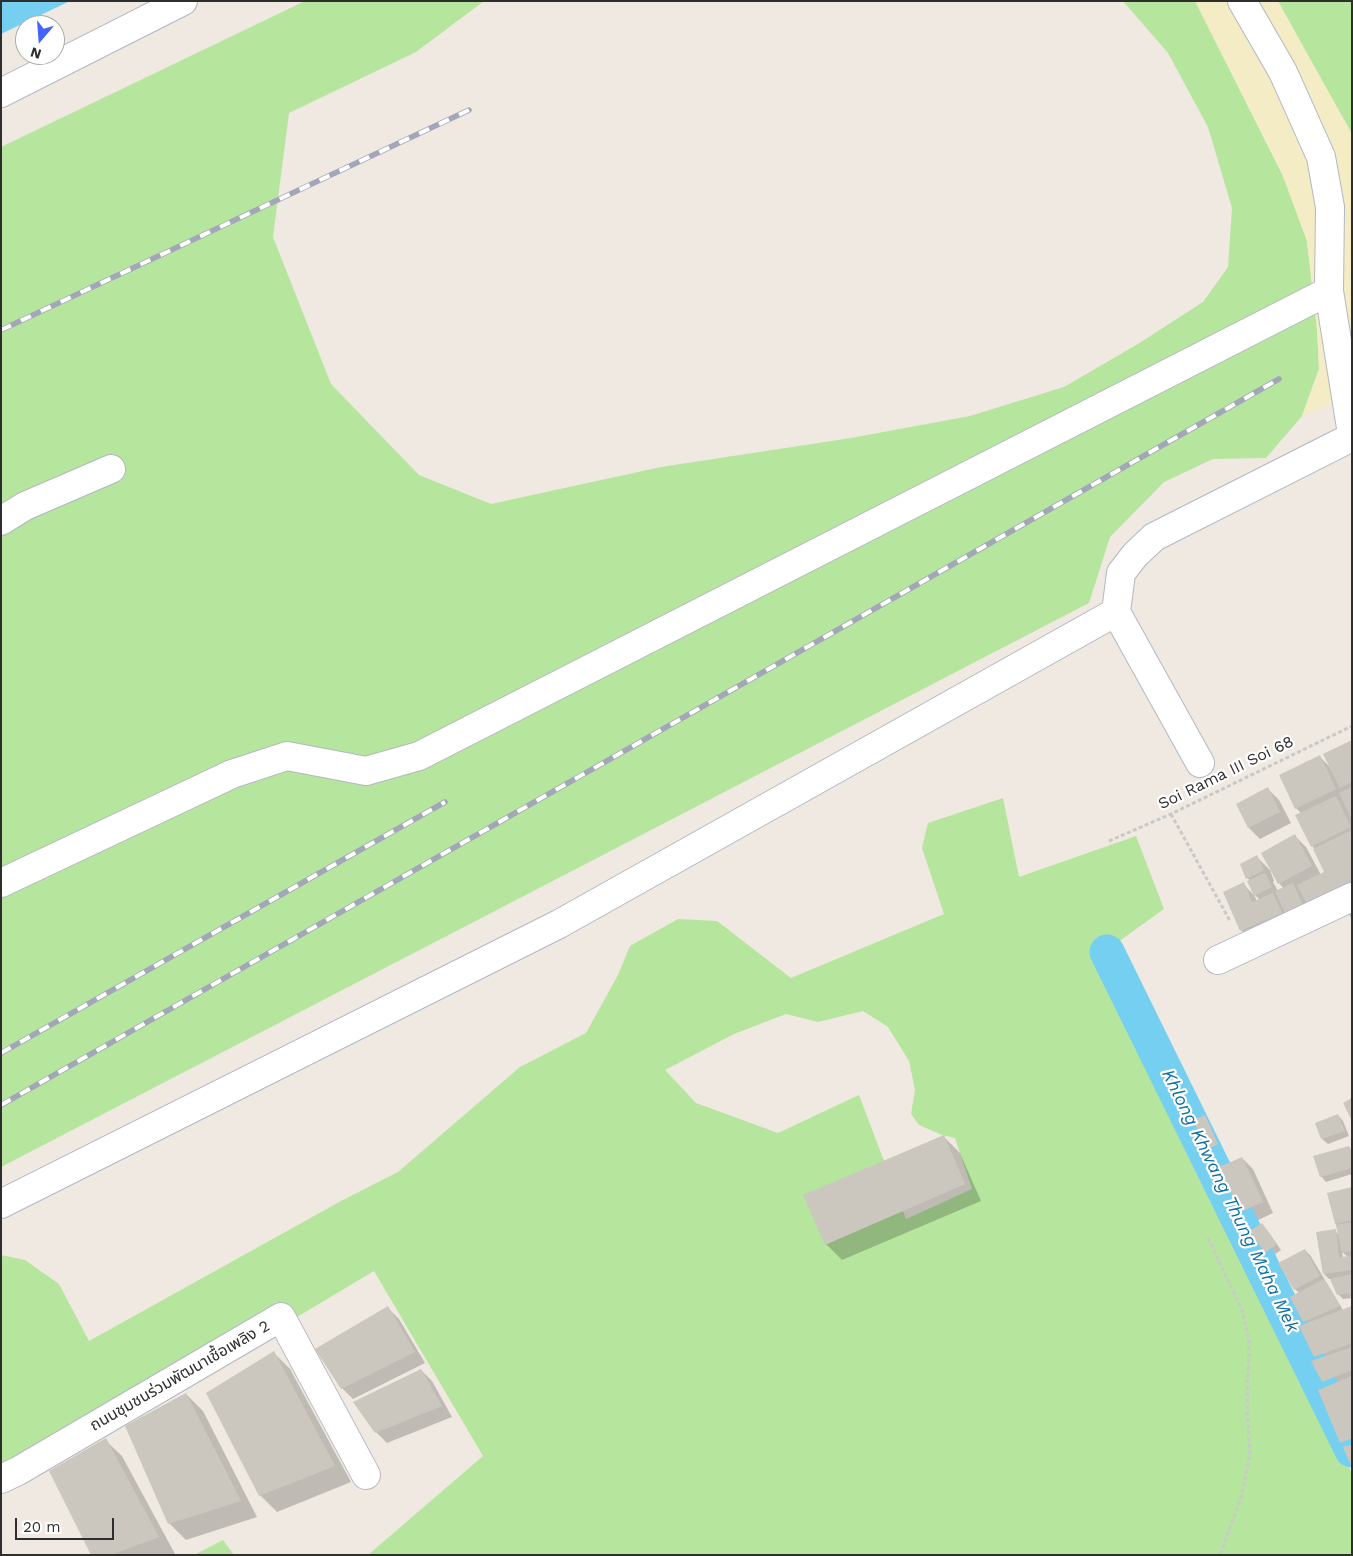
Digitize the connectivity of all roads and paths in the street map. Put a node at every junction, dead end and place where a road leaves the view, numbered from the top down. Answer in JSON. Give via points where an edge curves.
{"nodes":[{"id":1,"x":183,"y":1,"type":"edge"},
{"id":2,"x":1242,"y":1,"type":"edge"},
{"id":3,"x":1,"y":93,"type":"edge"},
{"id":4,"x":1329,"y":291,"type":"junction"},
{"id":5,"x":1352,"y":435,"type":"edge"},
{"id":6,"x":111,"y":469,"type":"dead end"},
{"id":7,"x":1,"y":521,"type":"edge"},
{"id":8,"x":1116,"y":612,"type":"junction"},
{"id":9,"x":1352,"y":726,"type":"edge"},
{"id":10,"x":1200,"y":763,"type":"dead end"},
{"id":11,"x":1171,"y":814,"type":"junction"},
{"id":12,"x":1109,"y":841,"type":"dead end"},
{"id":13,"x":1,"y":884,"type":"edge"},
{"id":14,"x":1352,"y":897,"type":"edge"},
{"id":15,"x":1244,"y":948,"type":"junction"},
{"id":16,"x":1218,"y":960,"type":"dead end"},
{"id":17,"x":1,"y":1204,"type":"edge"},
{"id":18,"x":1208,"y":1238,"type":"dead end"},
{"id":19,"x":366,"y":1475,"type":"dead end"},
{"id":20,"x":1,"y":1479,"type":"edge"},
{"id":21,"x":1220,"y":1555,"type":"edge"}],
"edges":[{"from":1,"to":3,"type":"street"},
{"from":2,"to":4,"type":"street","via":[[1283,72],[1321,157],[1330,206]]},
{"from":4,"to":5,"type":"street"},
{"from":4,"to":13,"type":"street","via":[[419,756],[366,771],[287,756],[232,774]]},
{"from":5,"to":8,"type":"street","via":[[1154,537],[1121,573]]},
{"from":6,"to":7,"type":"street","via":[[25,506]]},
{"from":8,"to":10,"type":"street"},
{"from":8,"to":17,"type":"street","via":[[559,924]]},
{"from":9,"to":11,"type":"path","name":"Soi Rama III Soi 68"},
{"from":11,"to":12,"type":"path","name":"Soi Rama III Soi 68"},
{"from":11,"to":15,"type":"path"},
{"from":14,"to":15,"type":"street"},
{"from":15,"to":16,"type":"street"},
{"from":18,"to":21,"type":"path","via":[[1242,1310],[1249,1340],[1247,1412],[1250,1454],[1242,1495]]},
{"from":19,"to":20,"type":"street","name":"ถนนชุมชนร่วมพัฒนาเชื้อเพลิง 2","via":[[280,1317]]}]}
